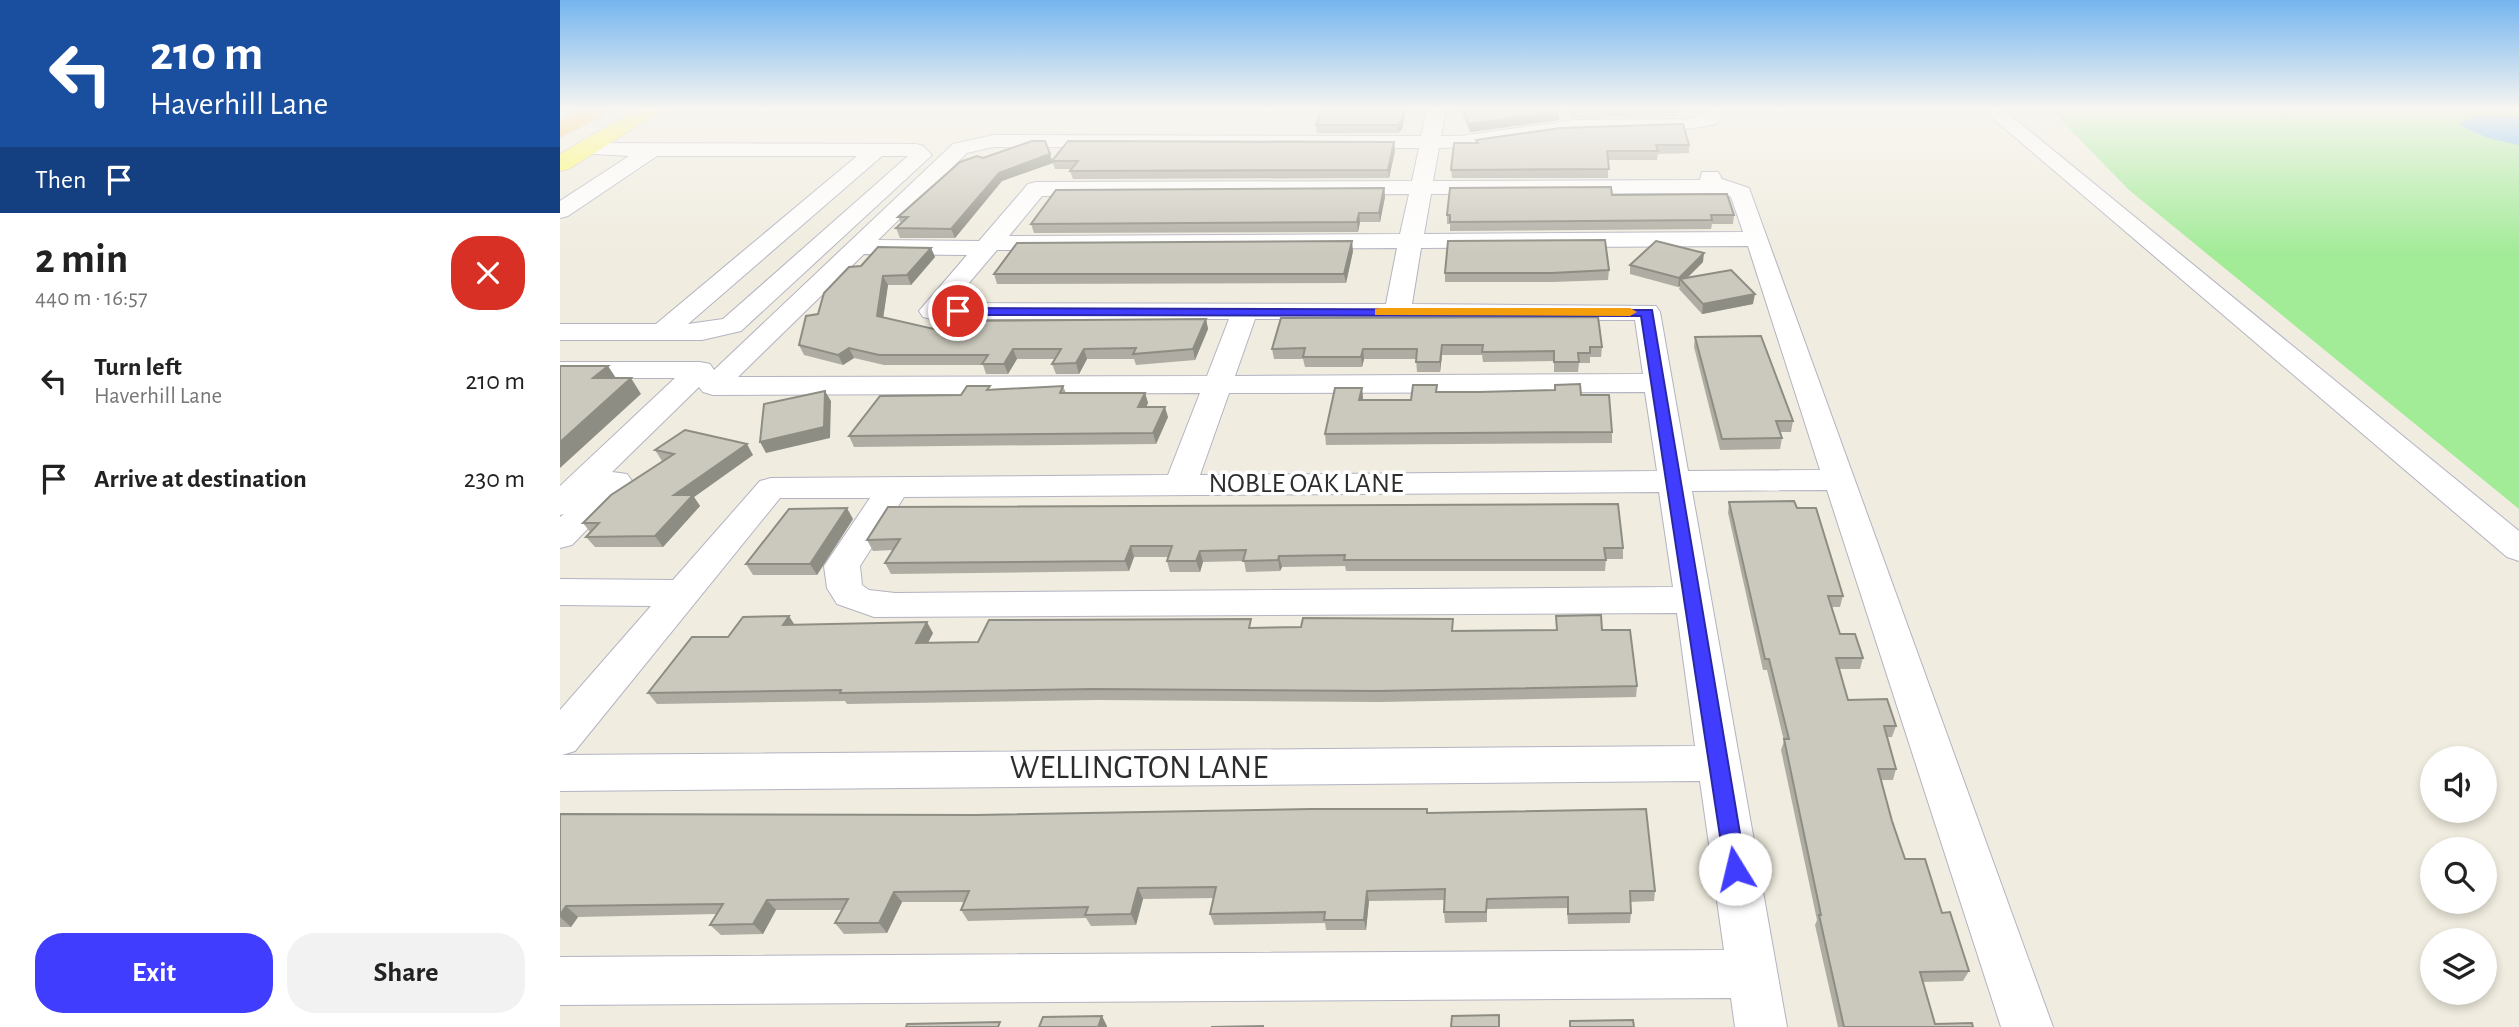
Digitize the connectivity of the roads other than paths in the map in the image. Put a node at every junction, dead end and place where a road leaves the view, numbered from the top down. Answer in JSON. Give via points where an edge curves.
{"nodes":[{"id":1,"x":639,"y":158,"type":"edge"},
{"id":2,"x":868,"y":158,"type":"edge"},
{"id":3,"x":919,"y":158,"type":"edge"},
{"id":4,"x":948,"y":158,"type":"edge"},
{"id":5,"x":1427,"y":158,"type":"edge"},
{"id":6,"x":2049,"y":158,"type":"edge"},
{"id":7,"x":1421,"y":187,"type":"junction"},
{"id":8,"x":560,"y":211,"type":"edge"},
{"id":9,"x":786,"y":228,"type":"junction"},
{"id":10,"x":850,"y":238,"type":"junction"},
{"id":11,"x":1757,"y":239,"type":"junction"},
{"id":12,"x":1411,"y":241,"type":"junction"},
{"id":13,"x":988,"y":245,"type":"junction"},
{"id":14,"x":1245,"y":312,"type":"junction"},
{"id":15,"x":1397,"y":312,"type":"junction"},
{"id":16,"x":560,"y":332,"type":"edge"},
{"id":17,"x":663,"y":332,"type":"junction"},
{"id":18,"x":560,"y":370,"type":"edge"},
{"id":19,"x":1218,"y":383,"type":"junction"},
{"id":20,"x":1658,"y":383,"type":"junction"},
{"id":21,"x":713,"y":386,"type":"junction"},
{"id":22,"x":1841,"y":480,"type":"junction"},
{"id":23,"x":1674,"y":481,"type":"junction"},
{"id":24,"x":1180,"y":485,"type":"junction"},
{"id":25,"x":894,"y":487,"type":"junction"},
{"id":26,"x":560,"y":504,"type":"edge"},
{"id":27,"x":560,"y":537,"type":"edge"},
{"id":28,"x":2519,"y":550,"type":"edge"},
{"id":29,"x":560,"y":592,"type":"edge"},
{"id":30,"x":683,"y":593,"type":"junction"},
{"id":31,"x":1693,"y":600,"type":"junction"},
{"id":32,"x":560,"y":739,"type":"edge"},
{"id":33,"x":1719,"y":763,"type":"junction"},
{"id":34,"x":560,"y":773,"type":"edge"},
{"id":35,"x":1752,"y":974,"type":"junction"},
{"id":36,"x":560,"y":981,"type":"edge"},
{"id":37,"x":1760,"y":1027,"type":"edge"},
{"id":38,"x":2027,"y":1027,"type":"edge"}],
"edges":[{"from":1,"to":8,"type":"street"},
{"from":2,"to":9,"type":"street"},
{"from":3,"to":10,"type":"street"},
{"from":4,"to":10,"type":"street"},
{"from":5,"to":7,"type":"street"},
{"from":6,"to":28,"type":"street"},
{"from":7,"to":11,"type":"street","via":[[1711,181],[1741,192]]},
{"from":7,"to":12,"type":"street"},
{"from":7,"to":13,"type":"street","via":[[1036,188]]},
{"from":9,"to":10,"type":"street"},
{"from":9,"to":17,"type":"street"},
{"from":10,"to":13,"type":"street"},
{"from":10,"to":17,"type":"street","via":[[732,325],[702,332]]},
{"from":10,"to":21,"type":"street"},
{"from":11,"to":12,"type":"street"},
{"from":11,"to":22,"type":"street"},
{"from":12,"to":13,"type":"street"},
{"from":12,"to":15,"type":"street"},
{"from":13,"to":14,"type":"street","via":[[932,311]]},
{"from":14,"to":15,"type":"street"},
{"from":14,"to":19,"type":"street"},
{"from":15,"to":20,"type":"street","via":[[1647,312]]},
{"from":16,"to":17,"type":"street"},
{"from":18,"to":26,"type":"street","via":[[700,370]]},
{"from":19,"to":20,"type":"street"},
{"from":19,"to":21,"type":"street"},
{"from":19,"to":24,"type":"street"},
{"from":20,"to":23,"type":"street"},
{"from":21,"to":27,"type":"lane"},
{"from":22,"to":23,"type":"street","name":"NOBLE OAK LANE"},
{"from":22,"to":38,"type":"street"},
{"from":23,"to":24,"type":"street","name":"NOBLE OAK LANE"},
{"from":23,"to":31,"type":"street"},
{"from":24,"to":25,"type":"street","name":"NOBLE OAK LANE"},
{"from":25,"to":30,"type":"street","name":"NOBLE OAK LANE","via":[[771,488]]},
{"from":25,"to":31,"type":"street","via":[[842,566],[841,580],[861,604]]},
{"from":29,"to":30,"type":"street"},
{"from":30,"to":32,"type":"street"},
{"from":31,"to":33,"type":"street"},
{"from":33,"to":34,"type":"street","name":"WELLINGTON LANE"},
{"from":33,"to":35,"type":"street"},
{"from":35,"to":36,"type":"street"},
{"from":35,"to":37,"type":"street"}]}
